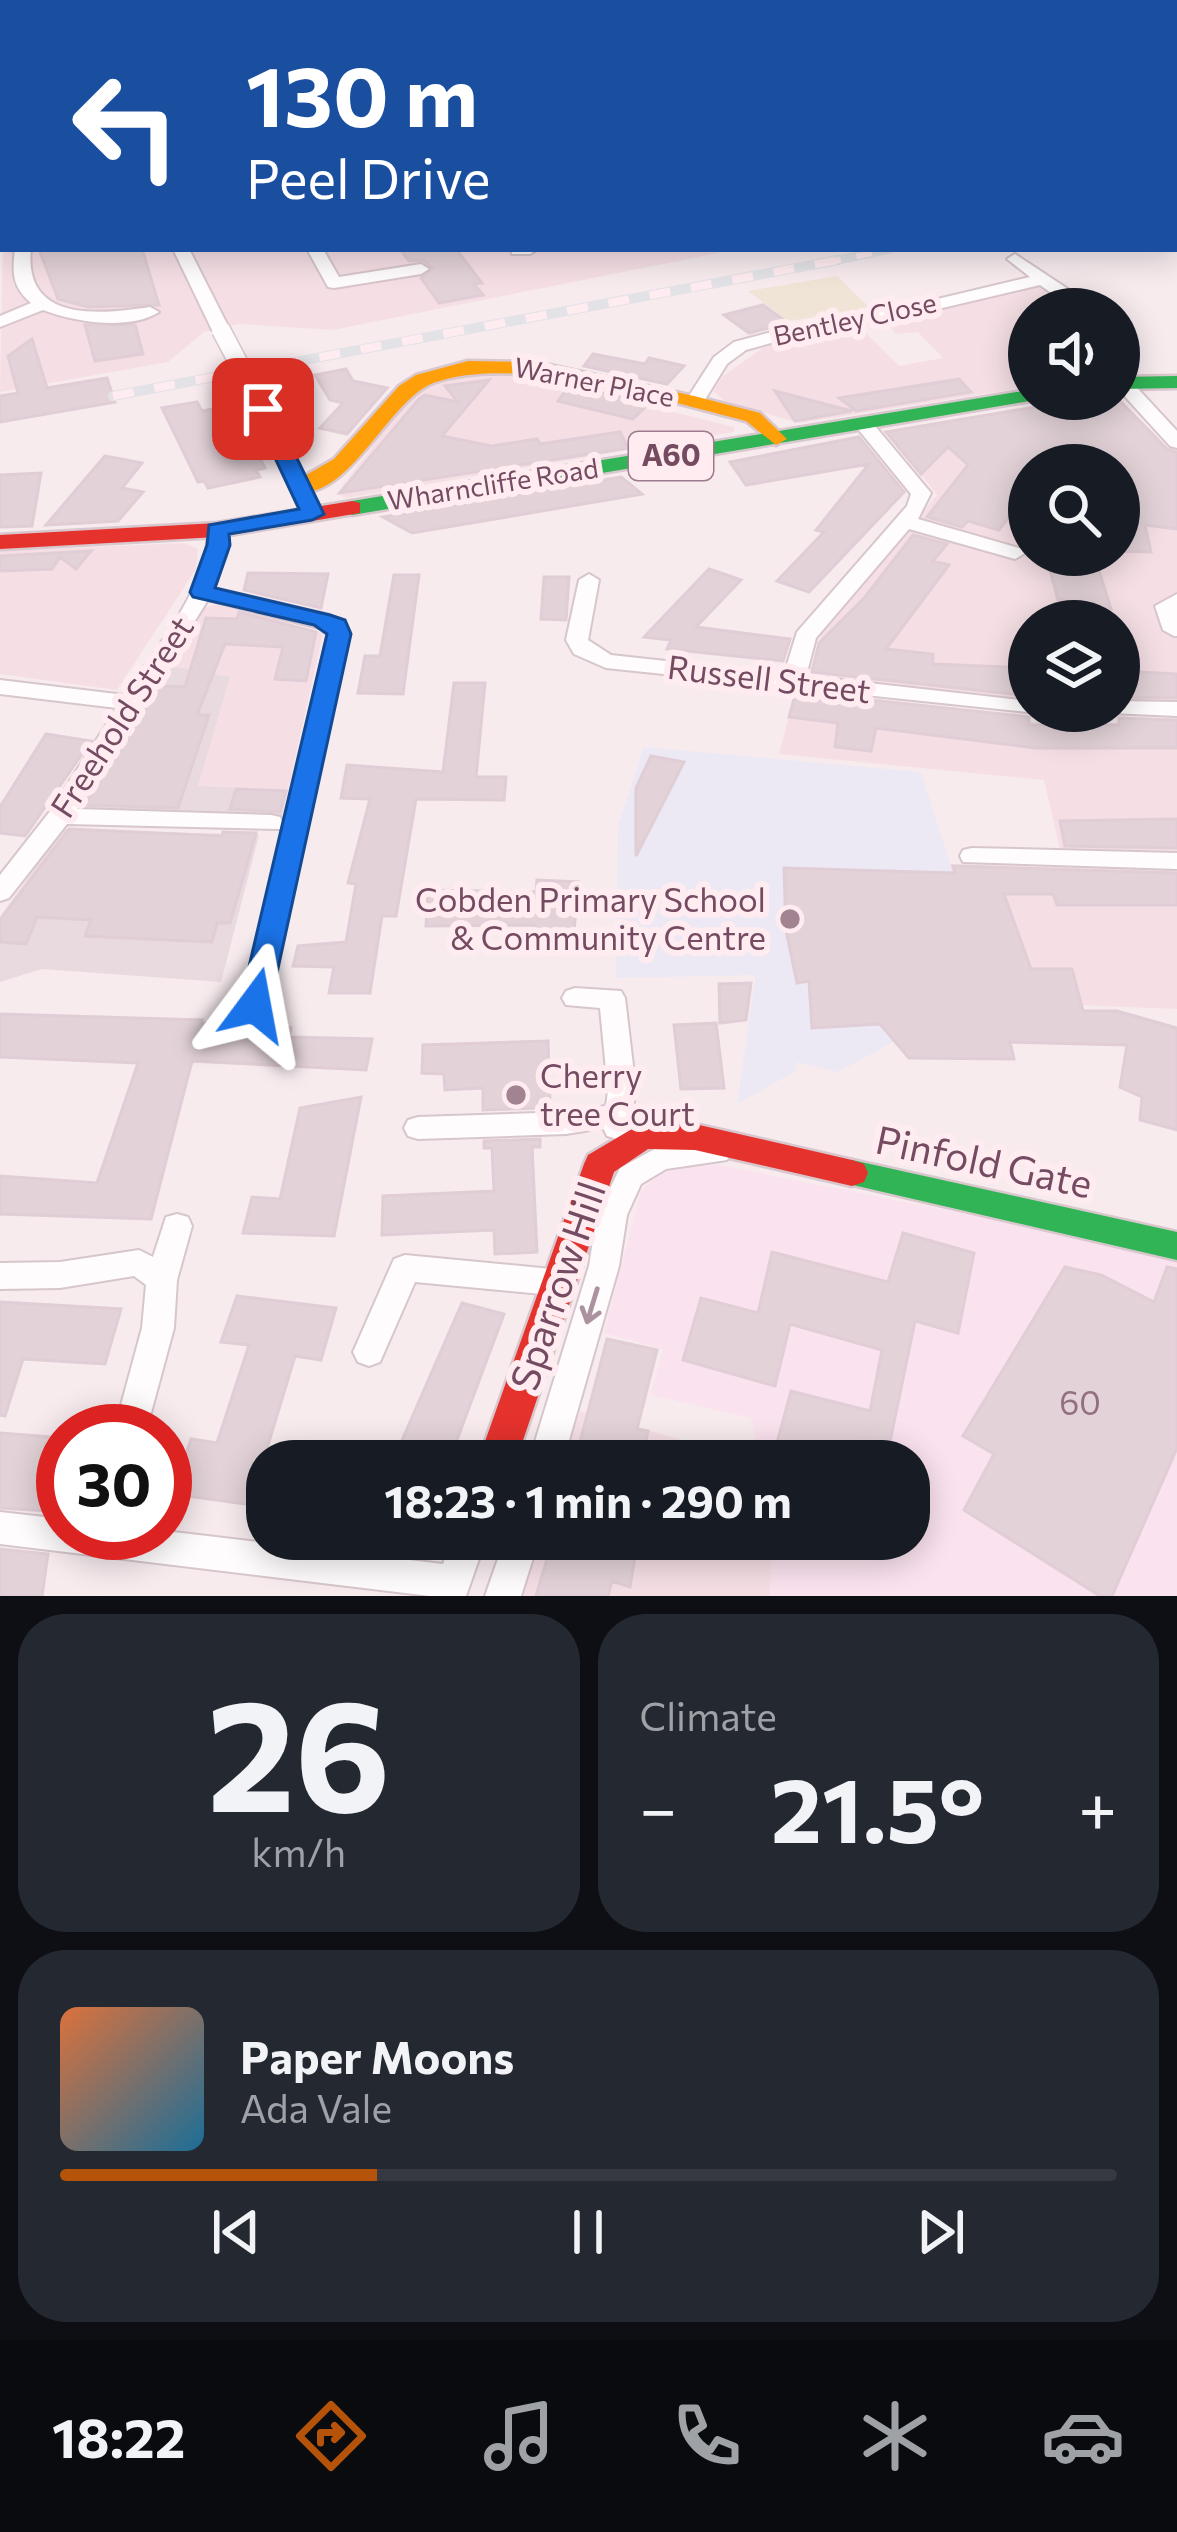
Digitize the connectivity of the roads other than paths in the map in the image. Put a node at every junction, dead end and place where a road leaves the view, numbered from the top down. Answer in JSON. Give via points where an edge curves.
{"nodes":[{"id":1,"x":22,"y":252,"type":"edge"},
{"id":2,"x":186,"y":252,"type":"edge"},
{"id":3,"x":317,"y":252,"type":"edge"},
{"id":4,"x":1016,"y":259,"type":"dead end"},
{"id":5,"x":421,"y":268,"type":"dead end"},
{"id":6,"x":1043,"y":279,"type":"junction"},
{"id":7,"x":1056,"y":288,"type":"edge"},
{"id":8,"x":36,"y":307,"type":"junction"},
{"id":9,"x":150,"y":312,"type":"dead end"},
{"id":10,"x":868,"y":318,"type":"junction"},
{"id":11,"x":0,"y":322,"type":"edge"},
{"id":12,"x":885,"y":336,"type":"dead end"},
{"id":13,"x":1140,"y":382,"type":"edge"},
{"id":14,"x":1177,"y":382,"type":"edge"},
{"id":15,"x":1140,"y":396,"type":"edge"},
{"id":16,"x":1008,"y":400,"type":"edge"},
{"id":17,"x":694,"y":402,"type":"junction"},
{"id":18,"x":863,"y":424,"type":"junction"},
{"id":19,"x":776,"y":440,"type":"junction"},
{"id":20,"x":1177,"y":442,"type":"edge"},
{"id":21,"x":307,"y":500,"type":"junction"},
{"id":22,"x":904,"y":521,"type":"junction"},
{"id":23,"x":217,"y":530,"type":"junction"},
{"id":24,"x":0,"y":542,"type":"edge"},
{"id":25,"x":1008,"y":551,"type":"edge"},
{"id":26,"x":589,"y":580,"type":"dead end"},
{"id":27,"x":202,"y":592,"type":"junction"},
{"id":28,"x":1177,"y":600,"type":"edge"},
{"id":29,"x":1174,"y":629,"type":"edge"},
{"id":30,"x":793,"y":682,"type":"junction"},
{"id":31,"x":0,"y":686,"type":"edge"},
{"id":32,"x":131,"y":703,"type":"junction"},
{"id":33,"x":1008,"y":706,"type":"edge"},
{"id":34,"x":1140,"y":708,"type":"edge"},
{"id":35,"x":1177,"y":709,"type":"edge"},
{"id":36,"x":60,"y":816,"type":"junction"},
{"id":37,"x":271,"y":823,"type":"dead end"},
{"id":38,"x":972,"y":856,"type":"dead end"},
{"id":39,"x":1177,"y":861,"type":"edge"},
{"id":40,"x":0,"y":892,"type":"edge"},
{"id":41,"x":575,"y":998,"type":"dead end"},
{"id":42,"x":255,"y":1005,"type":"dead end"},
{"id":43,"x":617,"y":1115,"type":"junction"},
{"id":44,"x":418,"y":1128,"type":"dead end"},
{"id":45,"x":617,"y":1149,"type":"junction"},
{"id":46,"x":773,"y":1157,"type":"junction"},
{"id":47,"x":177,"y":1226,"type":"dead end"},
{"id":48,"x":1177,"y":1246,"type":"edge"},
{"id":49,"x":0,"y":1276,"type":"edge"},
{"id":50,"x":163,"y":1280,"type":"junction"},
{"id":51,"x":562,"y":1283,"type":"junction"},
{"id":52,"x":369,"y":1352,"type":"dead end"},
{"id":53,"x":137,"y":1404,"type":"edge"},
{"id":54,"x":505,"y":1440,"type":"edge"},
{"id":55,"x":552,"y":1440,"type":"edge"},
{"id":56,"x":0,"y":1528,"type":"edge"},
{"id":57,"x":36,"y":1531,"type":"edge"},
{"id":58,"x":192,"y":1550,"type":"edge"},
{"id":59,"x":461,"y":1560,"type":"edge"},
{"id":60,"x":515,"y":1560,"type":"edge"},
{"id":61,"x":450,"y":1589,"type":"edge"},
{"id":62,"x":503,"y":1596,"type":"edge"}],
"edges":[{"from":1,"to":8,"type":"street","via":[[18,285]]},
{"from":2,"to":21,"type":"street","bridge":true},
{"from":3,"to":5,"type":"street","via":[[334,283]]},
{"from":4,"to":6,"type":"street"},
{"from":6,"to":7,"type":"street"},
{"from":6,"to":10,"type":"street","name":"Bentley Close"},
{"from":8,"to":9,"type":"street","via":[[133,322]]},
{"from":8,"to":11,"type":"street"},
{"from":10,"to":12,"type":"street"},
{"from":10,"to":17,"type":"street","name":"Bentley Close","via":[[740,346]]},
{"from":13,"to":14,"type":"street"},
{"from":15,"to":20,"type":"street"},
{"from":16,"to":18,"type":"street","name":"Wharncliffe Road","number":"A60"},
{"from":17,"to":19,"type":"street","name":"Warner Place","via":[[753,417]]},
{"from":17,"to":21,"type":"street","name":"Warner Place","via":[[503,364],[443,372],[406,390]]},
{"from":18,"to":19,"type":"street","name":"Wharncliffe Road","number":"A60"},
{"from":18,"to":22,"type":"street","via":[[922,493]]},
{"from":19,"to":21,"type":"street","name":"Wharncliffe Road","number":"A60"},
{"from":21,"to":23,"type":"street","number":"A60"},
{"from":22,"to":25,"type":"street"},
{"from":22,"to":30,"type":"street","via":[[806,637]]},
{"from":23,"to":24,"type":"street","number":"A60"},
{"from":23,"to":27,"type":"street","name":"Freehold Street"},
{"from":26,"to":30,"type":"street","name":"Russell Street","via":[[577,640],[593,656]]},
{"from":27,"to":32,"type":"street","name":"Freehold Street"},
{"from":27,"to":42,"type":"street","via":[[322,620],[339,634]]},
{"from":28,"to":29,"type":"street","via":[[1166,606]]},
{"from":30,"to":33,"type":"street","name":"Russell Street"},
{"from":31,"to":32,"type":"street"},
{"from":32,"to":36,"type":"street","name":"Freehold Street"},
{"from":34,"to":35,"type":"street"},
{"from":36,"to":37,"type":"street"},
{"from":36,"to":40,"type":"street","name":"Freehold Street"},
{"from":38,"to":39,"type":"street","via":[[1013,846]]},
{"from":41,"to":43,"type":"street","via":[[612,998],[622,1091]]},
{"from":43,"to":44,"type":"street"},
{"from":43,"to":45,"type":"street"},
{"from":45,"to":46,"type":"street","name":"Sparrow Hill","via":[[670,1133]]},
{"from":45,"to":51,"type":"street","name":"Sparrow Hill","via":[[589,1188]]},
{"from":46,"to":48,"type":"street","name":"Pinfold Gate"},
{"from":46,"to":55,"type":"street","name":"Sparrow Hill","one_way":true,"via":[[700,1151],[660,1158],[630,1176]]},
{"from":47,"to":50,"type":"street"},
{"from":49,"to":50,"type":"street","via":[[139,1263]]},
{"from":50,"to":53,"type":"street"},
{"from":51,"to":52,"type":"street","via":[[405,1268]]},
{"from":51,"to":54,"type":"street","name":"Sparrow Hill"},
{"from":56,"to":57,"type":"street"},
{"from":58,"to":61,"type":"street"},
{"from":59,"to":61,"type":"street"},
{"from":60,"to":62,"type":"street"}]}
